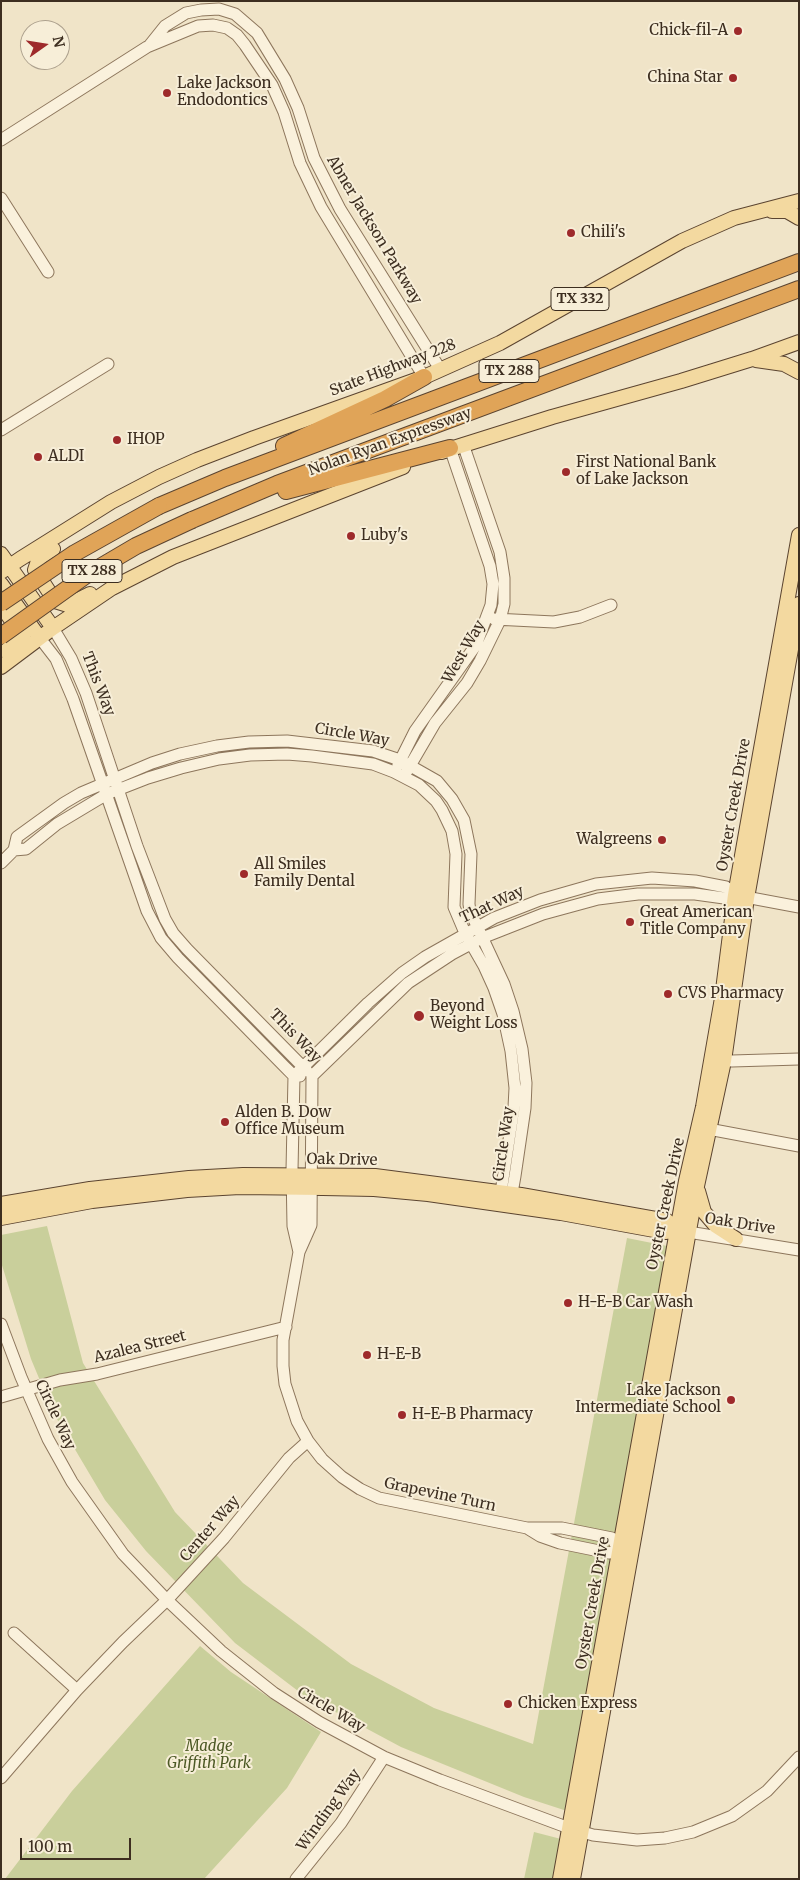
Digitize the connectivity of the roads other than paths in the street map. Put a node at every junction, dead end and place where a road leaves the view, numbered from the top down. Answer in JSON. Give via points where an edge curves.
{"nodes":[{"id":1,"x":186,"y":14,"type":"junction"},
{"id":2,"x":191,"y":29,"type":"junction"},
{"id":3,"x":147,"y":48,"type":"junction"},
{"id":4,"x":298,"y":108,"type":"junction"},
{"id":5,"x":284,"y":112,"type":"junction"},
{"id":6,"x":1,"y":140,"type":"edge"},
{"id":7,"x":1,"y":198,"type":"edge"},
{"id":8,"x":796,"y":200,"type":"edge"},
{"id":9,"x":340,"y":209,"type":"junction"},
{"id":10,"x":763,"y":210,"type":"junction"},
{"id":11,"x":327,"y":217,"type":"junction"},
{"id":12,"x":799,"y":218,"type":"edge"},
{"id":13,"x":796,"y":263,"type":"edge"},
{"id":14,"x":48,"y":272,"type":"dead end"},
{"id":15,"x":797,"y":290,"type":"edge"},
{"id":16,"x":798,"y":341,"type":"edge"},
{"id":17,"x":424,"y":343,"type":"junction"},
{"id":18,"x":410,"y":352,"type":"junction"},
{"id":19,"x":752,"y":359,"type":"junction"},
{"id":20,"x":108,"y":364,"type":"dead end"},
{"id":21,"x":440,"y":369,"type":"junction"},
{"id":22,"x":799,"y":372,"type":"edge"},
{"id":23,"x":424,"y":377,"type":"junction"},
{"id":24,"x":3,"y":428,"type":"edge"},
{"id":25,"x":457,"y":446,"type":"junction"},
{"id":26,"x":225,"y":478,"type":"junction"},
{"id":27,"x":481,"y":496,"type":"junction"},
{"id":28,"x":469,"y":500,"type":"junction"},
{"id":29,"x":230,"y":504,"type":"junction"},
{"id":30,"x":78,"y":523,"type":"junction"},
{"id":31,"x":799,"y":535,"type":"edge"},
{"id":32,"x":1,"y":554,"type":"edge"},
{"id":33,"x":490,"y":566,"type":"junction"},
{"id":34,"x":503,"y":566,"type":"junction"},
{"id":35,"x":5,"y":569,"type":"edge"},
{"id":36,"x":1,"y":584,"type":"edge"},
{"id":37,"x":112,"y":588,"type":"junction"},
{"id":38,"x":1,"y":604,"type":"edge"},
{"id":39,"x":799,"y":604,"type":"edge"},
{"id":40,"x":611,"y":605,"type":"dead end"},
{"id":41,"x":488,"y":619,"type":"junction"},
{"id":42,"x":500,"y":620,"type":"junction"},
{"id":43,"x":52,"y":628,"type":"junction"},
{"id":44,"x":1,"y":636,"type":"edge"},
{"id":45,"x":39,"y":637,"type":"junction"},
{"id":46,"x":1,"y":655,"type":"edge"},
{"id":47,"x":475,"y":659,"type":"junction"},
{"id":48,"x":1,"y":667,"type":"edge"},
{"id":49,"x":405,"y":763,"type":"junction"},
{"id":50,"x":399,"y":775,"type":"junction"},
{"id":51,"x":114,"y":777,"type":"junction"},
{"id":52,"x":103,"y":782,"type":"junction"},
{"id":53,"x":118,"y":789,"type":"junction"},
{"id":54,"x":107,"y":794,"type":"junction"},
{"id":55,"x":14,"y":850,"type":"junction"},
{"id":56,"x":1,"y":863,"type":"edge"},
{"id":57,"x":652,"y":878,"type":"junction"},
{"id":58,"x":658,"y":894,"type":"junction"},
{"id":59,"x":741,"y":896,"type":"junction"},
{"id":60,"x":799,"y":907,"type":"edge"},
{"id":61,"x":477,"y":927,"type":"junction"},
{"id":62,"x":465,"y":933,"type":"junction"},
{"id":63,"x":482,"y":938,"type":"junction"},
{"id":64,"x":471,"y":944,"type":"junction"},
{"id":65,"x":799,"y":1059,"type":"edge"},
{"id":66,"x":718,"y":1060,"type":"junction"},
{"id":67,"x":303,"y":1067,"type":"junction"},
{"id":68,"x":294,"y":1076,"type":"junction"},
{"id":69,"x":312,"y":1076,"type":"junction"},
{"id":70,"x":704,"y":1128,"type":"junction"},
{"id":71,"x":799,"y":1146,"type":"edge"},
{"id":72,"x":302,"y":1183,"type":"junction"},
{"id":73,"x":697,"y":1186,"type":"junction"},
{"id":74,"x":506,"y":1196,"type":"junction"},
{"id":75,"x":1,"y":1204,"type":"edge"},
{"id":76,"x":16,"y":1215,"type":"junction"},
{"id":77,"x":1,"y":1218,"type":"edge"},
{"id":78,"x":1,"y":1224,"type":"edge"},
{"id":79,"x":683,"y":1231,"type":"junction"},
{"id":80,"x":736,"y":1239,"type":"junction"},
{"id":81,"x":799,"y":1250,"type":"edge"},
{"id":82,"x":299,"y":1252,"type":"junction"},
{"id":83,"x":1,"y":1324,"type":"edge"},
{"id":84,"x":286,"y":1327,"type":"junction"},
{"id":85,"x":26,"y":1389,"type":"junction"},
{"id":86,"x":1,"y":1397,"type":"edge"},
{"id":87,"x":308,"y":1442,"type":"junction"},
{"id":88,"x":619,"y":1551,"type":"junction"},
{"id":89,"x":167,"y":1600,"type":"junction"},
{"id":90,"x":14,"y":1633,"type":"dead end"},
{"id":91,"x":77,"y":1690,"type":"junction"},
{"id":92,"x":384,"y":1757,"type":"junction"},
{"id":93,"x":799,"y":1757,"type":"edge"},
{"id":94,"x":1,"y":1778,"type":"edge"},
{"id":95,"x":582,"y":1831,"type":"junction"},
{"id":96,"x":296,"y":1879,"type":"edge"},
{"id":97,"x":560,"y":1879,"type":"edge"},
{"id":98,"x":573,"y":1879,"type":"edge"}],
"edges":[{"from":1,"to":2,"type":"street"},
{"from":1,"to":3,"type":"street","name":"Abner Jackson Parkway","via":[[165,26]]},
{"from":1,"to":4,"type":"street","name":"Abner Jackson Parkway","via":[[219,9],[247,22],[285,79]]},
{"from":2,"to":3,"type":"street","name":"Abner Jackson Parkway"},
{"from":2,"to":5,"type":"street","name":"Abner Jackson Parkway","via":[[213,24],[237,35],[272,85]]},
{"from":3,"to":6,"type":"street","name":"Abner Jackson Parkway"},
{"from":4,"to":5,"type":"street"},
{"from":4,"to":9,"type":"street","name":"Abner Jackson Parkway","via":[[314,158]]},
{"from":5,"to":11,"type":"street","name":"Abner Jackson Parkway","via":[[300,164]]},
{"from":7,"to":14,"type":"street"},
{"from":8,"to":10,"type":"main road","name":"State Highway 228","number":"TX 332"},
{"from":9,"to":11,"type":"street"},
{"from":9,"to":17,"type":"street","name":"Abner Jackson Parkway"},
{"from":10,"to":12,"type":"main road","via":[[787,211]]},
{"from":10,"to":21,"type":"main road","name":"State Highway 228","number":"TX 332","via":[[734,218],[682,241],[500,343]]},
{"from":11,"to":18,"type":"street","name":"Abner Jackson Parkway"},
{"from":13,"to":26,"type":"highway","name":"Nolan Ryan Expressway","number":"TX 288"},
{"from":15,"to":29,"type":"highway","name":"Nolan Ryan Expressway","number":"TX 288"},
{"from":16,"to":19,"type":"main road"},
{"from":17,"to":18,"type":"street","via":[[419,353]]},
{"from":17,"to":21,"type":"street","name":"Abner Jackson Parkway"},
{"from":18,"to":23,"type":"street","name":"Abner Jackson Parkway"},
{"from":19,"to":22,"type":"main road","via":[[784,364]]},
{"from":19,"to":25,"type":"main road"},
{"from":20,"to":24,"type":"street"},
{"from":21,"to":23,"type":"main road","name":"State Highway 228","number":"TX 332"},
{"from":23,"to":26,"type":"highway"},
{"from":23,"to":30,"type":"main road","name":"State Highway 228","via":[[197,460],[126,493]]},
{"from":25,"to":27,"type":"street","name":"West Way"},
{"from":25,"to":28,"type":"street","name":"West Way"},
{"from":25,"to":29,"type":"highway"},
{"from":25,"to":37,"type":"main road","via":[[173,557]]},
{"from":26,"to":38,"type":"highway","name":"Nolan Ryan Expressway","number":"TX 288","bridge":true,"via":[[141,515],[75,553]]},
{"from":27,"to":28,"type":"street"},
{"from":27,"to":34,"type":"street","name":"West Way"},
{"from":28,"to":33,"type":"street","name":"West Way"},
{"from":29,"to":44,"type":"highway","name":"Nolan Ryan Expressway","number":"TX 288","bridge":true,"via":[[136,546],[85,576]]},
{"from":30,"to":35,"type":"main road","name":"State Highway 228"},
{"from":30,"to":37,"type":"main road","via":[[75,534],[39,558],[35,570],[55,600],[68,605],[104,587]]},
{"from":31,"to":59,"type":"main road","name":"Oyster Creek Drive"},
{"from":32,"to":35,"type":"main road","name":"This Way"},
{"from":33,"to":34,"type":"street"},
{"from":33,"to":41,"type":"street","name":"West Way","via":[[493,593]]},
{"from":34,"to":42,"type":"street","name":"West Way","via":[[504,604]]},
{"from":35,"to":43,"type":"main road","name":"This Way"},
{"from":36,"to":45,"type":"main road","name":"This Way"},
{"from":37,"to":43,"type":"main road"},
{"from":38,"to":46,"type":"main road","via":[[23,637]]},
{"from":39,"to":59,"type":"main road","name":"Oyster Creek Drive"},
{"from":40,"to":42,"type":"street","via":[[567,620]]},
{"from":41,"to":42,"type":"street"},
{"from":41,"to":47,"type":"street","name":"West Way"},
{"from":42,"to":47,"type":"street","name":"West Way"},
{"from":43,"to":45,"type":"main road"},
{"from":43,"to":51,"type":"street","name":"This Way","via":[[62,640],[78,673]]},
{"from":45,"to":48,"type":"main road"},
{"from":45,"to":52,"type":"street","name":"This Way","via":[[56,659],[70,690]]},
{"from":47,"to":49,"type":"street","name":"West Way","via":[[416,731]]},
{"from":49,"to":50,"type":"street","name":"West Way"},
{"from":49,"to":51,"type":"street","name":"Circle Way","via":[[373,751],[306,742],[250,742],[180,754]]},
{"from":49,"to":61,"type":"street","name":"Circle Way","via":[[441,785],[464,820],[471,854],[469,904]]},
{"from":50,"to":53,"type":"street","name":"Circle Way","via":[[373,764],[287,754],[250,755],[181,768]]},
{"from":50,"to":62,"type":"street","name":"Circle Way","via":[[428,792],[448,820],[456,854],[454,907]]},
{"from":51,"to":52,"type":"street","name":"Circle Way"},
{"from":51,"to":53,"type":"street","name":"This Way"},
{"from":52,"to":54,"type":"street","name":"This Way"},
{"from":52,"to":55,"type":"street","name":"Circle Way","via":[[64,803],[17,836]]},
{"from":53,"to":54,"type":"street","name":"Circle Way"},
{"from":53,"to":67,"type":"street","name":"This Way","via":[[157,901],[173,933]]},
{"from":54,"to":55,"type":"street","name":"Circle Way","via":[[57,824],[26,850]]},
{"from":54,"to":68,"type":"street","name":"This Way","via":[[147,912],[163,941]]},
{"from":55,"to":56,"type":"street","name":"Circle Way"},
{"from":57,"to":58,"type":"street"},
{"from":57,"to":59,"type":"street","name":"That Way","via":[[726,887]]},
{"from":57,"to":61,"type":"street","name":"That Way","via":[[573,890],[516,908]]},
{"from":58,"to":59,"type":"street","name":"That Way"},
{"from":58,"to":63,"type":"street","name":"That Way","via":[[610,897],[575,904]]},
{"from":59,"to":60,"type":"street","name":"That Way"},
{"from":59,"to":66,"type":"main road","name":"Oyster Creek Drive"},
{"from":61,"to":62,"type":"street","name":"That Way"},
{"from":61,"to":63,"type":"street","name":"Circle Way"},
{"from":62,"to":64,"type":"street","name":"Circle Way"},
{"from":62,"to":67,"type":"street","name":"That Way","via":[[402,973]]},
{"from":63,"to":64,"type":"street","name":"That Way"},
{"from":63,"to":74,"type":"street","name":"Circle Way","via":[[499,970],[513,1011],[525,1069],[525,1108]]},
{"from":64,"to":69,"type":"street","name":"That Way","via":[[408,983]]},
{"from":64,"to":74,"type":"street","name":"Circle Way","via":[[494,988],[506,1026],[512,1061],[515,1088]]},
{"from":65,"to":66,"type":"street"},
{"from":66,"to":70,"type":"main road","name":"Oyster Creek Drive"},
{"from":67,"to":68,"type":"street"},
{"from":67,"to":69,"type":"street","name":"This Way"},
{"from":68,"to":69,"type":"street","name":"This Way"},
{"from":68,"to":72,"type":"street"},
{"from":69,"to":72,"type":"street"},
{"from":70,"to":71,"type":"street"},
{"from":70,"to":73,"type":"main road","name":"Oyster Creek Drive"},
{"from":70,"to":79,"type":"main road","name":"Oyster Creek Drive","via":[[686,1181]]},
{"from":72,"to":74,"type":"main road","name":"Oak Drive","via":[[375,1176]]},
{"from":72,"to":75,"type":"main road","name":"Oak Drive","via":[[243,1175],[189,1178]]},
{"from":72,"to":76,"type":"main road","name":"Oak Drive","via":[[132,1196]]},
{"from":72,"to":82,"type":"street","via":[[293,1226]]},
{"from":72,"to":82,"type":"street","via":[[311,1225]]},
{"from":73,"to":79,"type":"main road","name":"Oyster Creek Drive"},
{"from":73,"to":80,"type":"main road","via":[[704,1212],[716,1226]]},
{"from":74,"to":79,"type":"main road","name":"Oak Drive","via":[[665,1232]]},
{"from":76,"to":77,"type":"main road","name":"Oak Drive"},
{"from":76,"to":78,"type":"main road"},
{"from":79,"to":80,"type":"street","name":"Oak Drive"},
{"from":79,"to":88,"type":"main road","name":"Oyster Creek Drive"},
{"from":79,"to":95,"type":"main road","name":"Oyster Creek Drive"},
{"from":80,"to":81,"type":"street","name":"Oak Drive"},
{"from":82,"to":84,"type":"street"},
{"from":83,"to":85,"type":"street","name":"Circle Way"},
{"from":84,"to":85,"type":"street","name":"Azalea Street"},
{"from":84,"to":87,"type":"street","via":[[283,1340],[285,1384]]},
{"from":85,"to":86,"type":"street","name":"Azalea Street"},
{"from":85,"to":89,"type":"street","name":"Circle Way","via":[[72,1482],[123,1554]]},
{"from":87,"to":88,"type":"street","name":"Grapevine Turn","via":[[322,1460],[342,1477],[379,1498],[527,1528],[560,1543],[609,1553]]},
{"from":87,"to":89,"type":"street","name":"Center Way","via":[[289,1458],[224,1538]]},
{"from":88,"to":95,"type":"main road","name":"Oyster Creek Drive"},
{"from":89,"to":91,"type":"street","name":"Center Way"},
{"from":89,"to":92,"type":"street","name":"Circle Way","via":[[221,1651],[274,1693]]},
{"from":90,"to":91,"type":"street"},
{"from":91,"to":94,"type":"street","name":"Center Way"},
{"from":92,"to":95,"type":"street","name":"Circle Way"},
{"from":92,"to":96,"type":"street","name":"Winding Way","via":[[341,1823]]},
{"from":93,"to":95,"type":"street","name":"Circle Way","via":[[756,1800],[706,1828],[651,1840]]},
{"from":95,"to":97,"type":"main road","name":"Oyster Creek Drive"},
{"from":95,"to":98,"type":"main road","name":"Oyster Creek Drive"}]}
